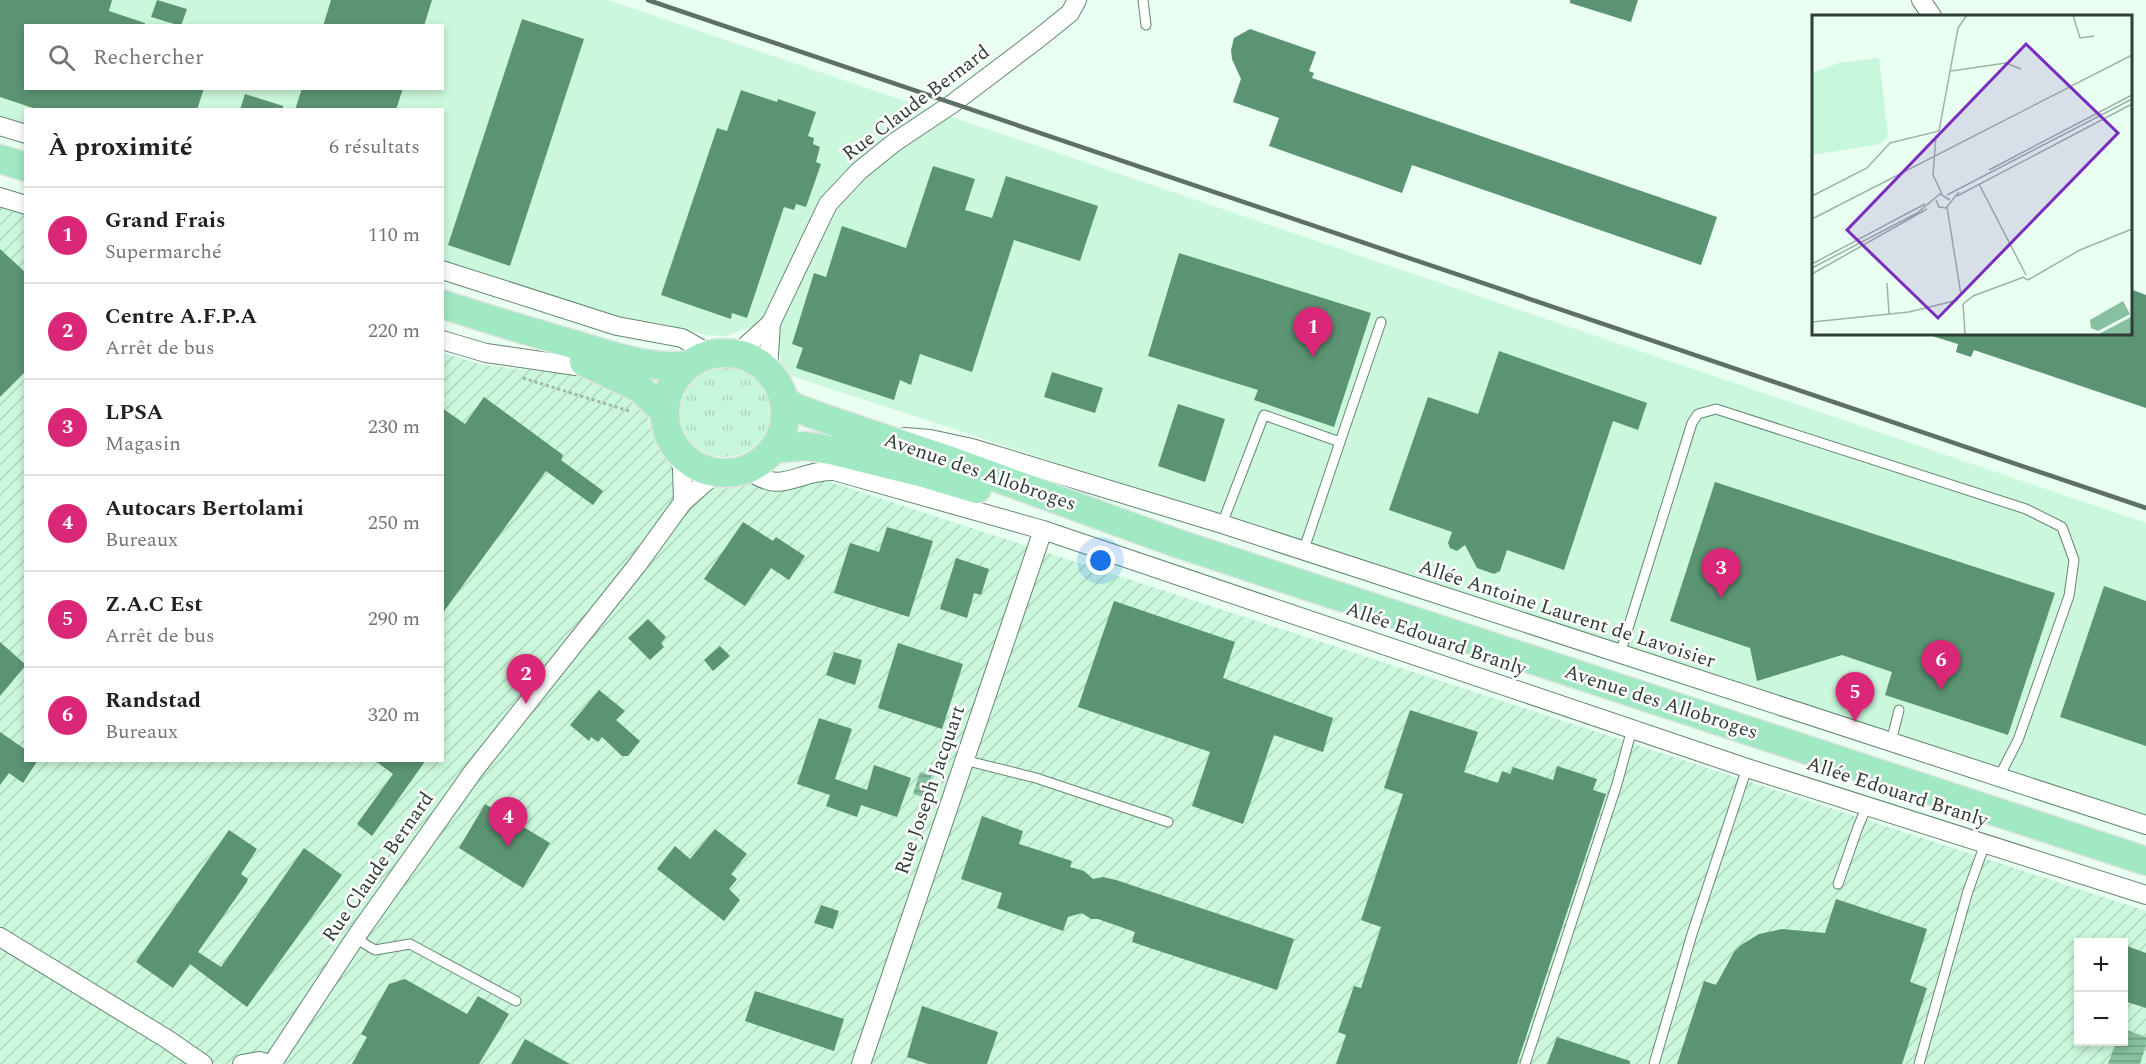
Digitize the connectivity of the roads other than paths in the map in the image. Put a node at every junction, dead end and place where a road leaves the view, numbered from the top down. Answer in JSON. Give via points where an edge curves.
{"nodes":[{"id":1,"x":1077,"y":0,"type":"edge"},
{"id":2,"x":1143,"y":0,"type":"edge"},
{"id":3,"x":1921,"y":0,"type":"edge"},
{"id":4,"x":1931,"y":15,"type":"edge"},
{"id":5,"x":1146,"y":25,"type":"dead end"},
{"id":6,"x":0,"y":126,"type":"edge"},
{"id":7,"x":24,"y":133,"type":"edge"},
{"id":8,"x":0,"y":159,"type":"edge"},
{"id":9,"x":24,"y":166,"type":"edge"},
{"id":10,"x":0,"y":197,"type":"edge"},
{"id":11,"x":24,"y":204,"type":"edge"},
{"id":12,"x":444,"y":271,"type":"edge"},
{"id":13,"x":444,"y":305,"type":"edge"},
{"id":14,"x":1381,"y":322,"type":"dead end"},
{"id":15,"x":771,"y":323,"type":"junction"},
{"id":16,"x":504,"y":324,"type":"junction"},
{"id":17,"x":444,"y":340,"type":"edge"},
{"id":18,"x":712,"y":358,"type":"junction"},
{"id":19,"x":586,"y":363,"type":"junction"},
{"id":20,"x":768,"y":370,"type":"junction"},
{"id":21,"x":784,"y":400,"type":"junction"},
{"id":22,"x":665,"y":412,"type":"junction"},
{"id":23,"x":1340,"y":442,"type":"junction"},
{"id":24,"x":874,"y":448,"type":"junction"},
{"id":25,"x":773,"y":449,"type":"junction"},
{"id":26,"x":678,"y":450,"type":"junction"},
{"id":27,"x":960,"y":454,"type":"junction"},
{"id":28,"x":747,"y":469,"type":"junction"},
{"id":29,"x":717,"y":472,"type":"junction"},
{"id":30,"x":683,"y":502,"type":"junction"},
{"id":31,"x":1222,"y":524,"type":"junction"},
{"id":32,"x":1043,"y":530,"type":"junction"},
{"id":33,"x":1176,"y":543,"type":"junction"},
{"id":34,"x":1303,"y":552,"type":"junction"},
{"id":35,"x":1620,"y":654,"type":"junction"},
{"id":36,"x":1899,"y":710,"type":"dead end"},
{"id":37,"x":1632,"y":729,"type":"junction"},
{"id":38,"x":1891,"y":742,"type":"junction"},
{"id":39,"x":964,"y":760,"type":"junction"},
{"id":40,"x":1747,"y":768,"type":"junction"},
{"id":41,"x":1999,"y":777,"type":"junction"},
{"id":42,"x":1867,"y":806,"type":"junction"},
{"id":43,"x":1168,"y":822,"type":"dead end"},
{"id":44,"x":2146,"y":825,"type":"edge"},
{"id":45,"x":1985,"y":844,"type":"junction"},
{"id":46,"x":2146,"y":861,"type":"edge"},
{"id":47,"x":1838,"y":884,"type":"dead end"},
{"id":48,"x":2146,"y":895,"type":"edge"},
{"id":49,"x":0,"y":937,"type":"edge"},
{"id":50,"x":355,"y":938,"type":"junction"},
{"id":51,"x":516,"y":1001,"type":"dead end"},
{"id":52,"x":203,"y":1064,"type":"edge"},
{"id":53,"x":242,"y":1064,"type":"edge"},
{"id":54,"x":271,"y":1064,"type":"edge"},
{"id":55,"x":861,"y":1064,"type":"edge"},
{"id":56,"x":1524,"y":1064,"type":"edge"},
{"id":57,"x":1654,"y":1064,"type":"edge"},
{"id":58,"x":1919,"y":1064,"type":"edge"}],
"edges":[{"from":1,"to":15,"type":"street","name":"Rue Claude Bernard","via":[[1070,13],[1039,38],[859,171],[828,204]]},
{"from":2,"to":5,"type":"lane"},
{"from":3,"to":4,"type":"street"},
{"from":6,"to":7,"type":"street"},
{"from":8,"to":9,"type":"main road"},
{"from":10,"to":11,"type":"street"},
{"from":12,"to":18,"type":"street","via":[[617,326],[681,338]]},
{"from":13,"to":16,"type":"main road"},
{"from":14,"to":23,"type":"lane"},
{"from":15,"to":18,"type":"street","name":"Rue Claude Bernard"},
{"from":15,"to":20,"type":"street","name":"Rue Claude Bernard"},
{"from":16,"to":18,"type":"main road","via":[[649,364],[671,367]]},
{"from":16,"to":19,"type":"main road"},
{"from":17,"to":19,"type":"street","via":[[486,353],[576,366]]},
{"from":18,"to":20,"type":"main road","via":[[753,360]]},
{"from":18,"to":22,"type":"main road","via":[[679,374]]},
{"from":19,"to":22,"type":"main road","via":[[639,388]]},
{"from":20,"to":21,"type":"main road"},
{"from":21,"to":24,"type":"main road","name":"Avenue des Allobroges"},
{"from":21,"to":25,"type":"main road","via":[[786,417]]},
{"from":22,"to":26,"type":"main road"},
{"from":23,"to":31,"type":"lane","via":[[1264,415]]},
{"from":23,"to":34,"type":"lane"},
{"from":24,"to":25,"type":"main road","name":"Avenue des Allobroges"},
{"from":24,"to":27,"type":"main road","name":"Avenue des Allobroges"},
{"from":24,"to":33,"type":"main road","name":"Avenue des Allobroges","via":[[927,474],[1076,519]]},
{"from":25,"to":28,"type":"main road"},
{"from":26,"to":29,"type":"main road","via":[[703,468]]},
{"from":26,"to":30,"type":"street"},
{"from":27,"to":31,"type":"street","name":"Allée Antoine Laurent de Lavoisier"},
{"from":27,"to":33,"type":"main road","name":"Avenue des Allobroges"},
{"from":28,"to":29,"type":"main road"},
{"from":28,"to":32,"type":"street","name":"Allée Edouard Branly","via":[[771,482],[785,482],[818,470],[834,471]]},
{"from":29,"to":30,"type":"street","name":"Rue Claude Bernard"},
{"from":30,"to":50,"type":"street","name":"Rue Claude Bernard","via":[[474,769]]},
{"from":31,"to":34,"type":"street","name":"Allée Antoine Laurent de Lavoisier"},
{"from":32,"to":37,"type":"street","name":"Allée Edouard Branly"},
{"from":32,"to":39,"type":"street","name":"Rue Joseph Jacquart"},
{"from":33,"to":46,"type":"main road","name":"Avenue des Allobroges"},
{"from":34,"to":35,"type":"street","name":"Allée Antoine Laurent de Lavoisier"},
{"from":35,"to":38,"type":"street","name":"Allée Antoine Laurent de Lavoisier"},
{"from":35,"to":41,"type":"lane","via":[[1698,414],[1716,409],[2026,509],[2062,527],[2074,560],[2069,596],[2018,740]]},
{"from":36,"to":38,"type":"lane"},
{"from":37,"to":40,"type":"street","name":"Allée Edouard Branly"},
{"from":37,"to":56,"type":"lane"},
{"from":38,"to":41,"type":"street","name":"Allée Antoine Laurent de Lavoisier"},
{"from":39,"to":43,"type":"lane","via":[[1036,778]]},
{"from":39,"to":55,"type":"street","name":"Rue Joseph Jacquart"},
{"from":40,"to":42,"type":"street","name":"Allée Edouard Branly"},
{"from":40,"to":57,"type":"lane"},
{"from":41,"to":44,"type":"street","name":"Allée Antoine Laurent de Lavoisier"},
{"from":42,"to":45,"type":"street","name":"Allée Edouard Branly"},
{"from":42,"to":47,"type":"lane"},
{"from":45,"to":48,"type":"street","name":"Allée Edouard Branly"},
{"from":45,"to":58,"type":"lane"},
{"from":49,"to":52,"type":"street"},
{"from":50,"to":51,"type":"lane","via":[[375,950],[410,944]]},
{"from":50,"to":54,"type":"street","name":"Rue Claude Bernard"},
{"from":53,"to":54,"type":"street"}]}
